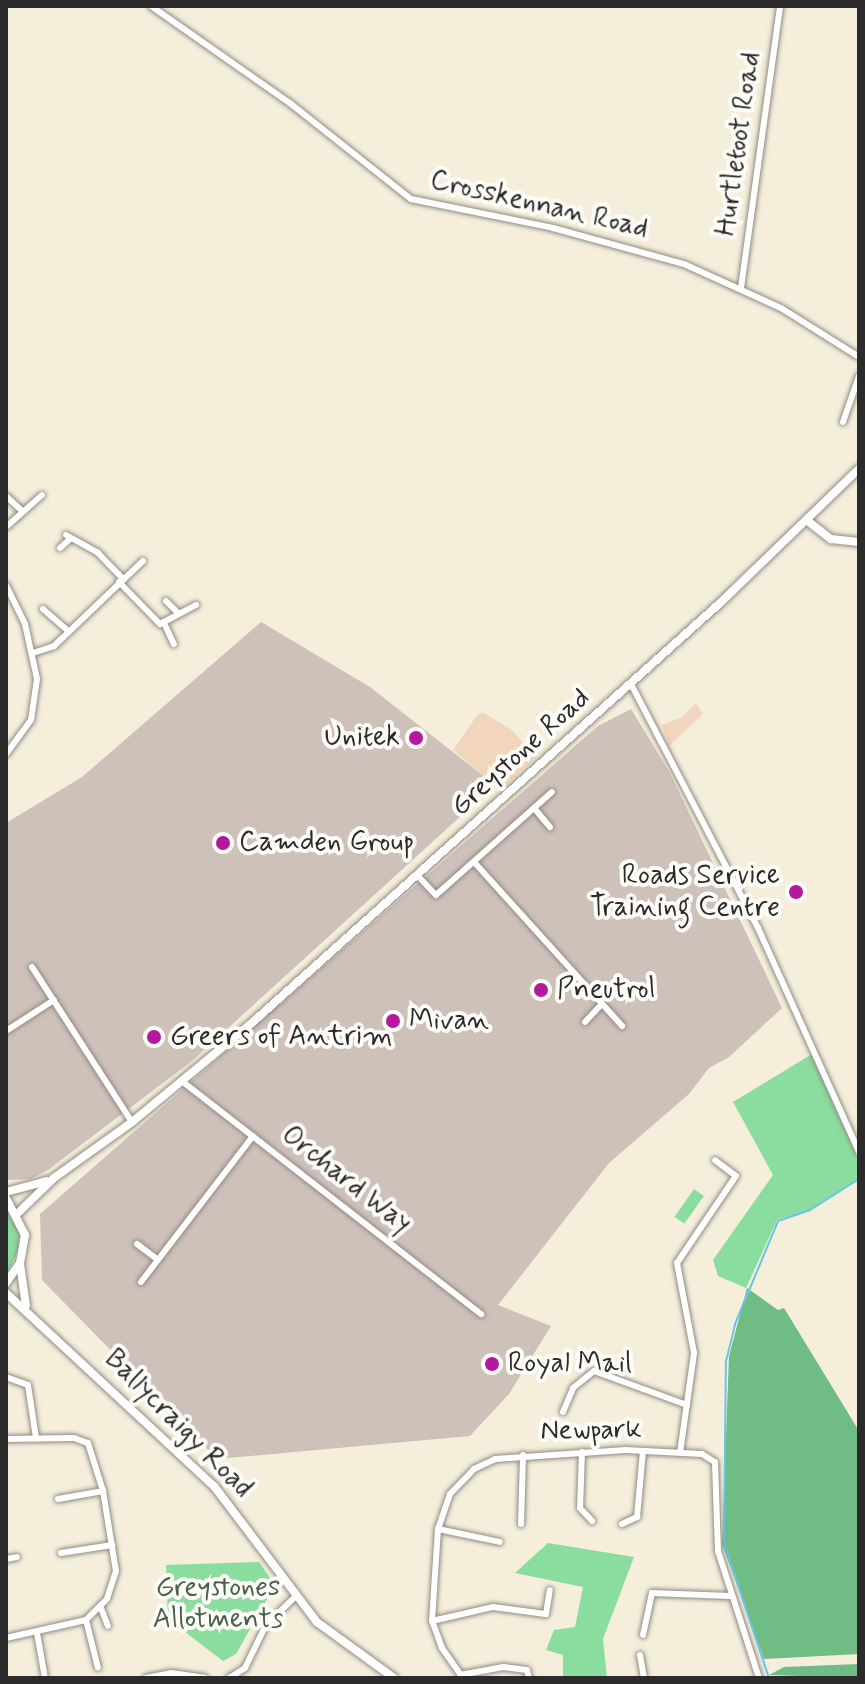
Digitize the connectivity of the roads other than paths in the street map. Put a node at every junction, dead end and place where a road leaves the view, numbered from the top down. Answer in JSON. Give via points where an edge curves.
{"nodes":[{"id":1,"x":151,"y":6,"type":"edge"},
{"id":2,"x":780,"y":6,"type":"edge"},
{"id":3,"x":741,"y":288,"type":"junction"},
{"id":4,"x":859,"y":357,"type":"edge"},
{"id":5,"x":859,"y":376,"type":"edge"},
{"id":6,"x":843,"y":422,"type":"dead end"},
{"id":7,"x":859,"y":469,"type":"edge"},
{"id":8,"x":42,"y":495,"type":"dead end"},
{"id":9,"x":6,"y":496,"type":"edge"},
{"id":10,"x":22,"y":511,"type":"junction"},
{"id":11,"x":809,"y":522,"type":"junction"},
{"id":12,"x":6,"y":527,"type":"edge"},
{"id":13,"x":859,"y":542,"type":"edge"},
{"id":14,"x":60,"y":548,"type":"dead end"},
{"id":15,"x":143,"y":561,"type":"dead end"},
{"id":16,"x":121,"y":580,"type":"junction"},
{"id":17,"x":6,"y":585,"type":"edge"},
{"id":18,"x":166,"y":601,"type":"dead end"},
{"id":19,"x":196,"y":605,"type":"dead end"},
{"id":20,"x":43,"y":609,"type":"dead end"},
{"id":21,"x":179,"y":614,"type":"junction"},
{"id":22,"x":165,"y":625,"type":"junction"},
{"id":23,"x":68,"y":631,"type":"junction"},
{"id":24,"x":174,"y":644,"type":"dead end"},
{"id":25,"x":33,"y":653,"type":"junction"},
{"id":26,"x":631,"y":684,"type":"junction"},
{"id":27,"x":6,"y":754,"type":"edge"},
{"id":28,"x":552,"y":792,"type":"dead end"},
{"id":29,"x":534,"y":808,"type":"junction"},
{"id":30,"x":550,"y":827,"type":"dead end"},
{"id":31,"x":474,"y":862,"type":"junction"},
{"id":32,"x":418,"y":876,"type":"junction"},
{"id":33,"x":32,"y":967,"type":"dead end"},
{"id":34,"x":54,"y":1000,"type":"junction"},
{"id":35,"x":602,"y":1004,"type":"junction"},
{"id":36,"x":585,"y":1022,"type":"dead end"},
{"id":37,"x":622,"y":1026,"type":"dead end"},
{"id":38,"x":6,"y":1031,"type":"edge"},
{"id":39,"x":183,"y":1082,"type":"junction"},
{"id":40,"x":132,"y":1122,"type":"junction"},
{"id":41,"x":253,"y":1136,"type":"junction"},
{"id":42,"x":859,"y":1152,"type":"edge"},
{"id":43,"x":715,"y":1160,"type":"dead end"},
{"id":44,"x":54,"y":1178,"type":"junction"},
{"id":45,"x":6,"y":1192,"type":"edge"},
{"id":46,"x":6,"y":1198,"type":"edge"},
{"id":47,"x":18,"y":1213,"type":"junction"},
{"id":48,"x":137,"y":1244,"type":"dead end"},
{"id":49,"x":158,"y":1260,"type":"junction"},
{"id":50,"x":20,"y":1263,"type":"junction"},
{"id":51,"x":141,"y":1282,"type":"dead end"},
{"id":52,"x":6,"y":1283,"type":"edge"},
{"id":53,"x":6,"y":1293,"type":"edge"},
{"id":54,"x":26,"y":1306,"type":"junction"},
{"id":55,"x":481,"y":1314,"type":"dead end"},
{"id":56,"x":6,"y":1377,"type":"edge"},
{"id":57,"x":687,"y":1405,"type":"junction"},
{"id":58,"x":563,"y":1412,"type":"dead end"},
{"id":59,"x":36,"y":1438,"type":"junction"},
{"id":60,"x":6,"y":1439,"type":"edge"},
{"id":61,"x":643,"y":1451,"type":"junction"},
{"id":62,"x":582,"y":1452,"type":"junction"},
{"id":63,"x":680,"y":1453,"type":"junction"},
{"id":64,"x":523,"y":1455,"type":"junction"},
{"id":65,"x":103,"y":1491,"type":"junction"},
{"id":66,"x":58,"y":1499,"type":"dead end"},
{"id":67,"x":592,"y":1521,"type":"dead end"},
{"id":68,"x":521,"y":1524,"type":"dead end"},
{"id":69,"x":622,"y":1524,"type":"dead end"},
{"id":70,"x":438,"y":1529,"type":"junction"},
{"id":71,"x":500,"y":1542,"type":"dead end"},
{"id":72,"x":112,"y":1545,"type":"junction"},
{"id":73,"x":61,"y":1553,"type":"dead end"},
{"id":74,"x":17,"y":1557,"type":"dead end"},
{"id":75,"x":6,"y":1559,"type":"edge"},
{"id":76,"x":550,"y":1590,"type":"dead end"},
{"id":77,"x":730,"y":1596,"type":"junction"},
{"id":78,"x":295,"y":1597,"type":"junction"},
{"id":79,"x":101,"y":1608,"type":"junction"},
{"id":80,"x":86,"y":1620,"type":"junction"},
{"id":81,"x":432,"y":1621,"type":"junction"},
{"id":82,"x":108,"y":1626,"type":"dead end"},
{"id":83,"x":37,"y":1633,"type":"junction"},
{"id":84,"x":643,"y":1635,"type":"dead end"},
{"id":85,"x":6,"y":1638,"type":"edge"},
{"id":86,"x":640,"y":1655,"type":"dead end"},
{"id":87,"x":109,"y":1659,"type":"dead end"},
{"id":88,"x":462,"y":1677,"type":"edge"},
{"id":89,"x":45,"y":1678,"type":"edge"},
{"id":90,"x":146,"y":1678,"type":"edge"},
{"id":91,"x":205,"y":1678,"type":"edge"},
{"id":92,"x":229,"y":1678,"type":"edge"},
{"id":93,"x":394,"y":1678,"type":"edge"},
{"id":94,"x":529,"y":1678,"type":"edge"},
{"id":95,"x":644,"y":1678,"type":"edge"},
{"id":96,"x":759,"y":1678,"type":"edge"}],
"edges":[{"from":1,"to":3,"type":"street","name":"Crosskennan Road","via":[[291,104],[411,199],[640,249]]},
{"from":2,"to":3,"type":"street","name":"Hurtletoot Road"},
{"from":3,"to":4,"type":"street","name":"Crosskennan Road"},
{"from":5,"to":6,"type":"street"},
{"from":7,"to":11,"type":"main road","name":"Greystone Road"},
{"from":8,"to":10,"type":"street"},
{"from":9,"to":10,"type":"street"},
{"from":10,"to":12,"type":"street"},
{"from":11,"to":13,"type":"main road","via":[[831,539]]},
{"from":11,"to":26,"type":"main road","name":"Greystone Road"},
{"from":14,"to":16,"type":"street","via":[[68,537],[98,553]]},
{"from":15,"to":16,"type":"street"},
{"from":16,"to":22,"type":"street"},
{"from":16,"to":23,"type":"street"},
{"from":17,"to":25,"type":"street"},
{"from":18,"to":21,"type":"street"},
{"from":19,"to":21,"type":"street"},
{"from":20,"to":23,"type":"street"},
{"from":21,"to":22,"type":"street"},
{"from":22,"to":24,"type":"street"},
{"from":23,"to":25,"type":"street","via":[[52,647]]},
{"from":25,"to":27,"type":"street","via":[[33,712]]},
{"from":26,"to":32,"type":"main road","name":"Greystone Road"},
{"from":26,"to":42,"type":"street","via":[[758,928]]},
{"from":28,"to":29,"type":"street"},
{"from":29,"to":30,"type":"street"},
{"from":29,"to":31,"type":"street"},
{"from":31,"to":32,"type":"street","via":[[436,895]]},
{"from":31,"to":35,"type":"street"},
{"from":32,"to":39,"type":"main road","name":"Greystone Road"},
{"from":33,"to":34,"type":"street"},
{"from":34,"to":38,"type":"street"},
{"from":34,"to":40,"type":"street"},
{"from":35,"to":36,"type":"street"},
{"from":35,"to":37,"type":"street"},
{"from":39,"to":40,"type":"main road","name":"Greystone Road"},
{"from":39,"to":41,"type":"street","name":"Orchard Way"},
{"from":40,"to":44,"type":"main road","name":"Greystone Road"},
{"from":41,"to":49,"type":"street"},
{"from":41,"to":55,"type":"street","name":"Orchard Way"},
{"from":43,"to":57,"type":"street","via":[[736,1176],[677,1263],[694,1353]]},
{"from":44,"to":45,"type":"main road","name":"Greystone Road"},
{"from":44,"to":47,"type":"main road","name":"Greystone Road"},
{"from":46,"to":47,"type":"main road"},
{"from":47,"to":50,"type":"main road","via":[[25,1235]]},
{"from":48,"to":49,"type":"street"},
{"from":49,"to":51,"type":"street"},
{"from":50,"to":52,"type":"main road"},
{"from":50,"to":54,"type":"main road"},
{"from":53,"to":54,"type":"main road","name":"Ballycraigy Road"},
{"from":54,"to":78,"type":"main road","name":"Ballycraigy Road","via":[[214,1486]]},
{"from":56,"to":59,"type":"street","via":[[28,1385]]},
{"from":57,"to":58,"type":"street","via":[[594,1371],[573,1388]]},
{"from":57,"to":63,"type":"street"},
{"from":59,"to":60,"type":"street"},
{"from":59,"to":65,"type":"street","via":[[86,1442]]},
{"from":61,"to":62,"type":"street","name":"Newpark"},
{"from":61,"to":63,"type":"street","name":"Newpark"},
{"from":61,"to":69,"type":"street","via":[[637,1517]]},
{"from":62,"to":64,"type":"street","name":"Newpark"},
{"from":62,"to":67,"type":"street","via":[[580,1508]]},
{"from":63,"to":77,"type":"street","name":"Newpark","via":[[707,1455],[718,1468],[715,1532]]},
{"from":64,"to":68,"type":"street"},
{"from":64,"to":70,"type":"street","name":"Newpark","via":[[495,1459],[465,1476],[450,1494]]},
{"from":65,"to":66,"type":"street"},
{"from":65,"to":72,"type":"street"},
{"from":70,"to":71,"type":"street"},
{"from":70,"to":81,"type":"street","name":"Newpark"},
{"from":72,"to":73,"type":"street"},
{"from":72,"to":79,"type":"street","via":[[115,1577]]},
{"from":74,"to":75,"type":"street"},
{"from":76,"to":81,"type":"street","via":[[546,1614],[493,1607]]},
{"from":77,"to":84,"type":"street","via":[[652,1593]]},
{"from":77,"to":96,"type":"street","name":"Newpark"},
{"from":78,"to":92,"type":"street","via":[[269,1622],[245,1668]]},
{"from":78,"to":93,"type":"main road","name":"Ballycraigy Road","via":[[329,1632]]},
{"from":79,"to":80,"type":"street"},
{"from":79,"to":82,"type":"street"},
{"from":80,"to":83,"type":"street"},
{"from":80,"to":87,"type":"street","via":[[98,1665]]},
{"from":81,"to":88,"type":"street"},
{"from":83,"to":85,"type":"street"},
{"from":83,"to":89,"type":"street"},
{"from":86,"to":95,"type":"street"},
{"from":88,"to":94,"type":"street","via":[[503,1667],[527,1670]]},
{"from":90,"to":91,"type":"street","via":[[171,1673]]}]}
